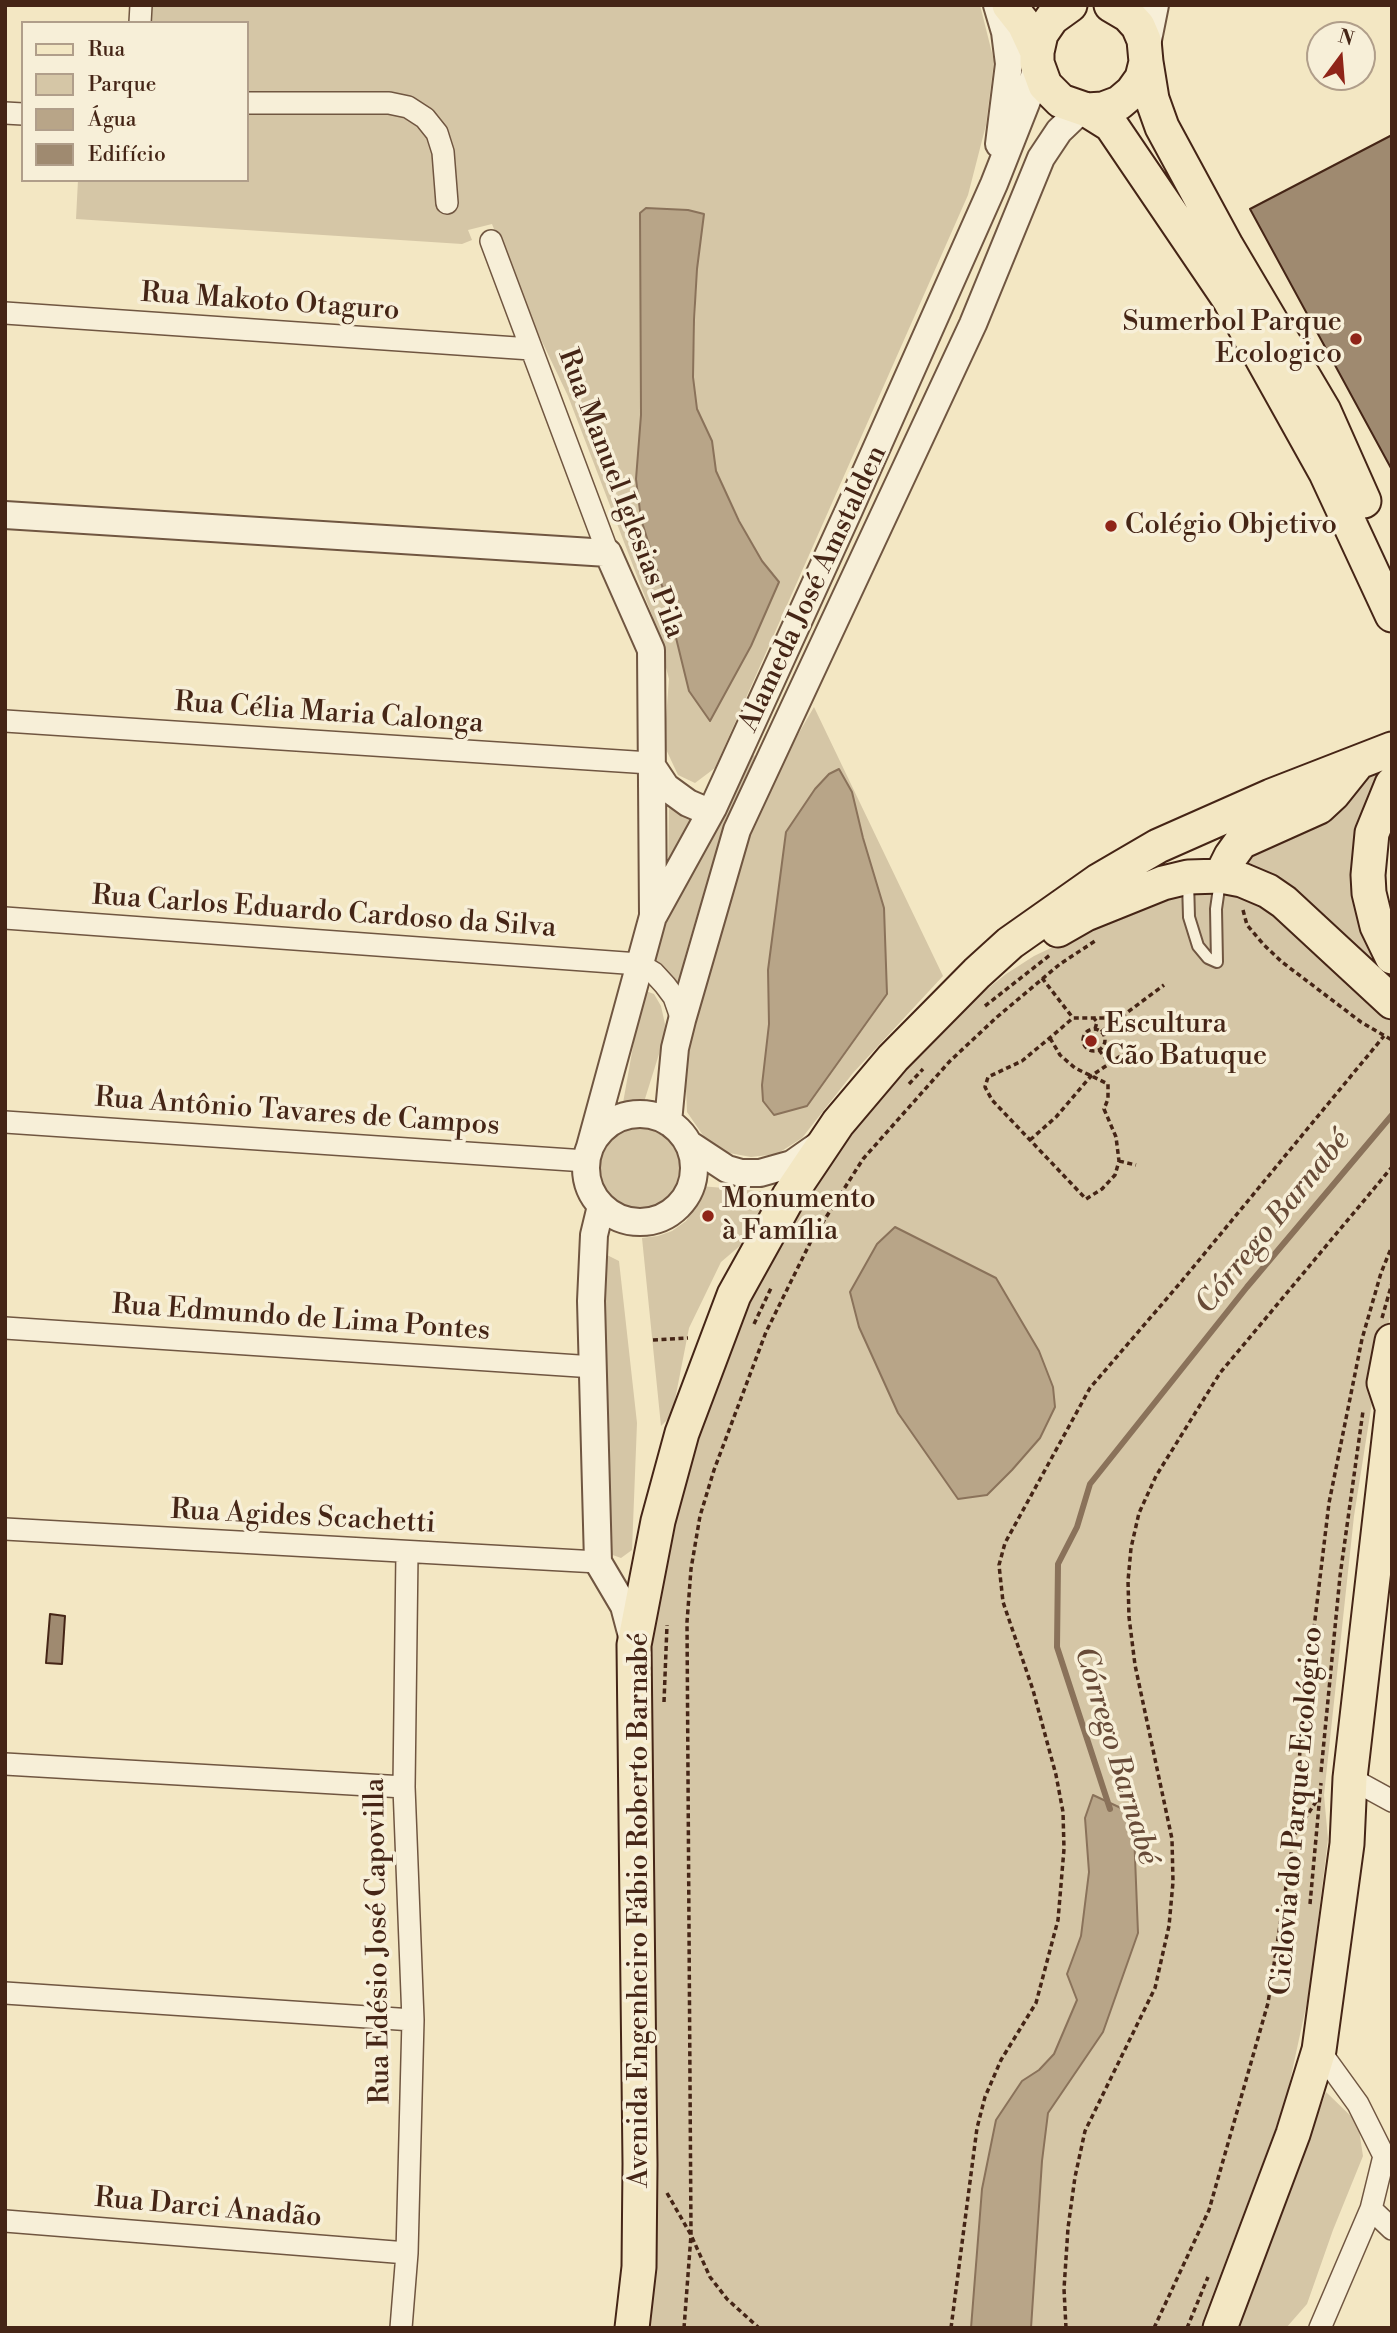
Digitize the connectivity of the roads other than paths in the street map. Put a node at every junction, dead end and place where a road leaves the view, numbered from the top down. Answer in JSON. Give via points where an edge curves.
{"nodes":[{"id":1,"x":997,"y":5,"type":"edge"},
{"id":2,"x":1009,"y":5,"type":"edge"},
{"id":3,"x":1111,"y":5,"type":"edge"},
{"id":4,"x":1155,"y":5,"type":"edge"},
{"id":5,"x":1066,"y":6,"type":"edge"},
{"id":6,"x":1146,"y":56,"type":"junction"},
{"id":7,"x":1037,"y":58,"type":"junction"},
{"id":8,"x":248,"y":103,"type":"edge"},
{"id":9,"x":1084,"y":109,"type":"junction"},
{"id":10,"x":994,"y":184,"type":"junction"},
{"id":11,"x":447,"y":203,"type":"dead end"},
{"id":12,"x":491,"y":241,"type":"dead end"},
{"id":13,"x":5,"y":313,"type":"edge"},
{"id":14,"x":531,"y":349,"type":"junction"},
{"id":15,"x":5,"y":515,"type":"edge"},
{"id":16,"x":608,"y":553,"type":"junction"},
{"id":17,"x":1392,"y":564,"type":"edge"},
{"id":18,"x":1392,"y":615,"type":"edge"},
{"id":19,"x":5,"y":721,"type":"edge"},
{"id":20,"x":1376,"y":754,"type":"edge"},
{"id":21,"x":650,"y":763,"type":"junction"},
{"id":22,"x":1392,"y":784,"type":"edge"},
{"id":23,"x":713,"y":808,"type":"junction"},
{"id":24,"x":1221,"y":876,"type":"junction"},
{"id":25,"x":1188,"y":877,"type":"junction"},
{"id":26,"x":653,"y":916,"type":"junction"},
{"id":27,"x":5,"y":918,"type":"edge"},
{"id":28,"x":1392,"y":957,"type":"edge"},
{"id":29,"x":639,"y":964,"type":"junction"},
{"id":30,"x":1392,"y":1002,"type":"edge"},
{"id":31,"x":946,"y":1005,"type":"junction"},
{"id":32,"x":682,"y":1020,"type":"junction"},
{"id":33,"x":5,"y":1122,"type":"edge"},
{"id":34,"x":668,"y":1122,"type":"junction"},
{"id":35,"x":823,"y":1142,"type":"junction"},
{"id":36,"x":690,"y":1144,"type":"junction"},
{"id":37,"x":588,"y":1154,"type":"junction"},
{"id":38,"x":601,"y":1206,"type":"junction"},
{"id":39,"x":5,"y":1328,"type":"edge"},
{"id":40,"x":1385,"y":1335,"type":"edge"},
{"id":41,"x":594,"y":1367,"type":"junction"},
{"id":42,"x":1382,"y":1410,"type":"edge"},
{"id":43,"x":5,"y":1529,"type":"edge"},
{"id":44,"x":407,"y":1552,"type":"junction"},
{"id":45,"x":598,"y":1562,"type":"junction"},
{"id":46,"x":634,"y":1646,"type":"junction"},
{"id":47,"x":5,"y":1764,"type":"edge"},
{"id":48,"x":1350,"y":1778,"type":"junction"},
{"id":49,"x":404,"y":1787,"type":"junction"},
{"id":50,"x":1392,"y":1801,"type":"edge"},
{"id":51,"x":5,"y":1993,"type":"edge"},
{"id":52,"x":413,"y":2020,"type":"junction"},
{"id":53,"x":1319,"y":2050,"type":"junction"},
{"id":54,"x":1388,"y":2152,"type":"edge"},
{"id":55,"x":1371,"y":2209,"type":"junction"},
{"id":56,"x":5,"y":2221,"type":"edge"},
{"id":57,"x":1392,"y":2229,"type":"edge"},
{"id":58,"x":407,"y":2253,"type":"junction"},
{"id":59,"x":401,"y":2328,"type":"edge"},
{"id":60,"x":632,"y":2328,"type":"edge"},
{"id":61,"x":1220,"y":2328,"type":"edge"},
{"id":62,"x":1320,"y":2328,"type":"edge"}],
"edges":[{"from":1,"to":10,"type":"street","via":[[1009,64]]},
{"from":2,"to":7,"type":"main road","via":[[1024,24]]},
{"from":3,"to":6,"type":"main road","via":[[1138,26]]},
{"from":4,"to":6,"type":"street"},
{"from":5,"to":7,"type":"main road","via":[[1041,34]]},
{"from":6,"to":9,"type":"main road","via":[[1142,78],[1119,103]]},
{"from":6,"to":17,"type":"main road","via":[[1152,99],[1162,127],[1324,411]]},
{"from":7,"to":9,"type":"main road","via":[[1045,85],[1061,101]]},
{"from":7,"to":10,"type":"street","name":"Alameda José Amstalden","via":[[1030,93]]},
{"from":8,"to":11,"type":"street","via":[[408,107],[437,133]]},
{"from":9,"to":18,"type":"main road","via":[[1111,125],[1229,299],[1326,473]]},
{"from":9,"to":32,"type":"street","name":"Alameda José Amstalden","via":[[1059,131],[1041,158],[973,324],[737,830]]},
{"from":10,"to":23,"type":"street","name":"Alameda José Amstalden"},
{"from":12,"to":14,"type":"street","name":"Rua Manuel Iglesias Pila"},
{"from":13,"to":14,"type":"street","name":"Rua Makoto Otaguro"},
{"from":14,"to":16,"type":"street","name":"Rua Manuel Iglesias Pila"},
{"from":15,"to":16,"type":"street"},
{"from":16,"to":21,"type":"street","name":"Rua Manuel Iglesias Pila","via":[[651,649]]},
{"from":19,"to":21,"type":"street","name":"Rua Célia Maria Calonga"},
{"from":20,"to":24,"type":"main road","via":[[1318,807],[1241,842]]},
{"from":20,"to":31,"type":"main road","name":"Avenida Engenheiro Fábio Roberto Barnabé","via":[[1157,846],[1010,943]]},
{"from":21,"to":23,"type":"street","via":[[666,787],[688,803]]},
{"from":21,"to":26,"type":"street","name":"Rua Manuel Iglesias Pila"},
{"from":22,"to":28,"type":"main road","via":[[1372,833],[1368,875],[1377,926]]},
{"from":23,"to":26,"type":"street","name":"Alameda José Amstalden"},
{"from":24,"to":25,"type":"main road"},
{"from":24,"to":25,"type":"lane","via":[[1217,962],[1198,946],[1189,917]]},
{"from":24,"to":30,"type":"main road","via":[[1242,880],[1284,902]]},
{"from":25,"to":31,"type":"main road","via":[[1086,914],[1011,961],[976,990]]},
{"from":26,"to":29,"type":"street","name":"Rua Manuel Iglesias Pila"},
{"from":27,"to":29,"type":"street","name":"Rua Carlos Eduardo Cardoso da Silva"},
{"from":29,"to":32,"type":"street","via":[[665,985]]},
{"from":29,"to":37,"type":"street","name":"Rua Manuel Iglesias Pila"},
{"from":31,"to":35,"type":"main road","name":"Avenida Engenheiro Fábio Roberto Barnabé","via":[[861,1094]]},
{"from":32,"to":34,"type":"street","name":"Alameda José Amstalden"},
{"from":33,"to":37,"type":"street","name":"Rua Antônio Tavares de Campos"},
{"from":34,"to":36,"type":"street"},
{"from":34,"to":37,"type":"street","via":[[649,1115],[628,1115],[598,1134]]},
{"from":35,"to":36,"type":"street","via":[[792,1164],[760,1173],[727,1169]]},
{"from":35,"to":46,"type":"main road","name":"Avenida Engenheiro Fábio Roberto Barnabé","via":[[734,1295],[713,1346],[658,1521]]},
{"from":36,"to":38,"type":"street","via":[[695,1174],[687,1198],[669,1215],[646,1223],[621,1220]]},
{"from":37,"to":38,"type":"street","via":[[586,1177]]},
{"from":38,"to":41,"type":"street","via":[[594,1235],[591,1301]]},
{"from":39,"to":41,"type":"street","name":"Rua Edmundo de Lima Pontes"},
{"from":40,"to":42,"type":"main road"},
{"from":41,"to":45,"type":"street"},
{"from":42,"to":48,"type":"main road"},
{"from":43,"to":44,"type":"street","name":"Rua Agides Scachetti"},
{"from":44,"to":45,"type":"street","name":"Rua Agides Scachetti"},
{"from":44,"to":49,"type":"street","name":"Rua Edésio José Capovilla"},
{"from":45,"to":46,"type":"street","via":[[624,1606]]},
{"from":46,"to":60,"type":"main road","name":"Avenida Engenheiro Fábio Roberto Barnabé","via":[[640,2164],[639,2267]]},
{"from":47,"to":49,"type":"street"},
{"from":48,"to":50,"type":"street"},
{"from":48,"to":53,"type":"main road","via":[[1347,1844]]},
{"from":49,"to":52,"type":"street","name":"Rua Edésio José Capovilla"},
{"from":51,"to":52,"type":"street"},
{"from":52,"to":58,"type":"street","name":"Rua Edésio José Capovilla"},
{"from":53,"to":54,"type":"street"},
{"from":53,"to":61,"type":"main road","via":[[1293,2134]]},
{"from":54,"to":55,"type":"street"},
{"from":55,"to":57,"type":"street"},
{"from":55,"to":62,"type":"street"},
{"from":56,"to":58,"type":"street","name":"Rua Darci Anadão"},
{"from":58,"to":59,"type":"street","name":"Rua Edésio José Capovilla"}]}
